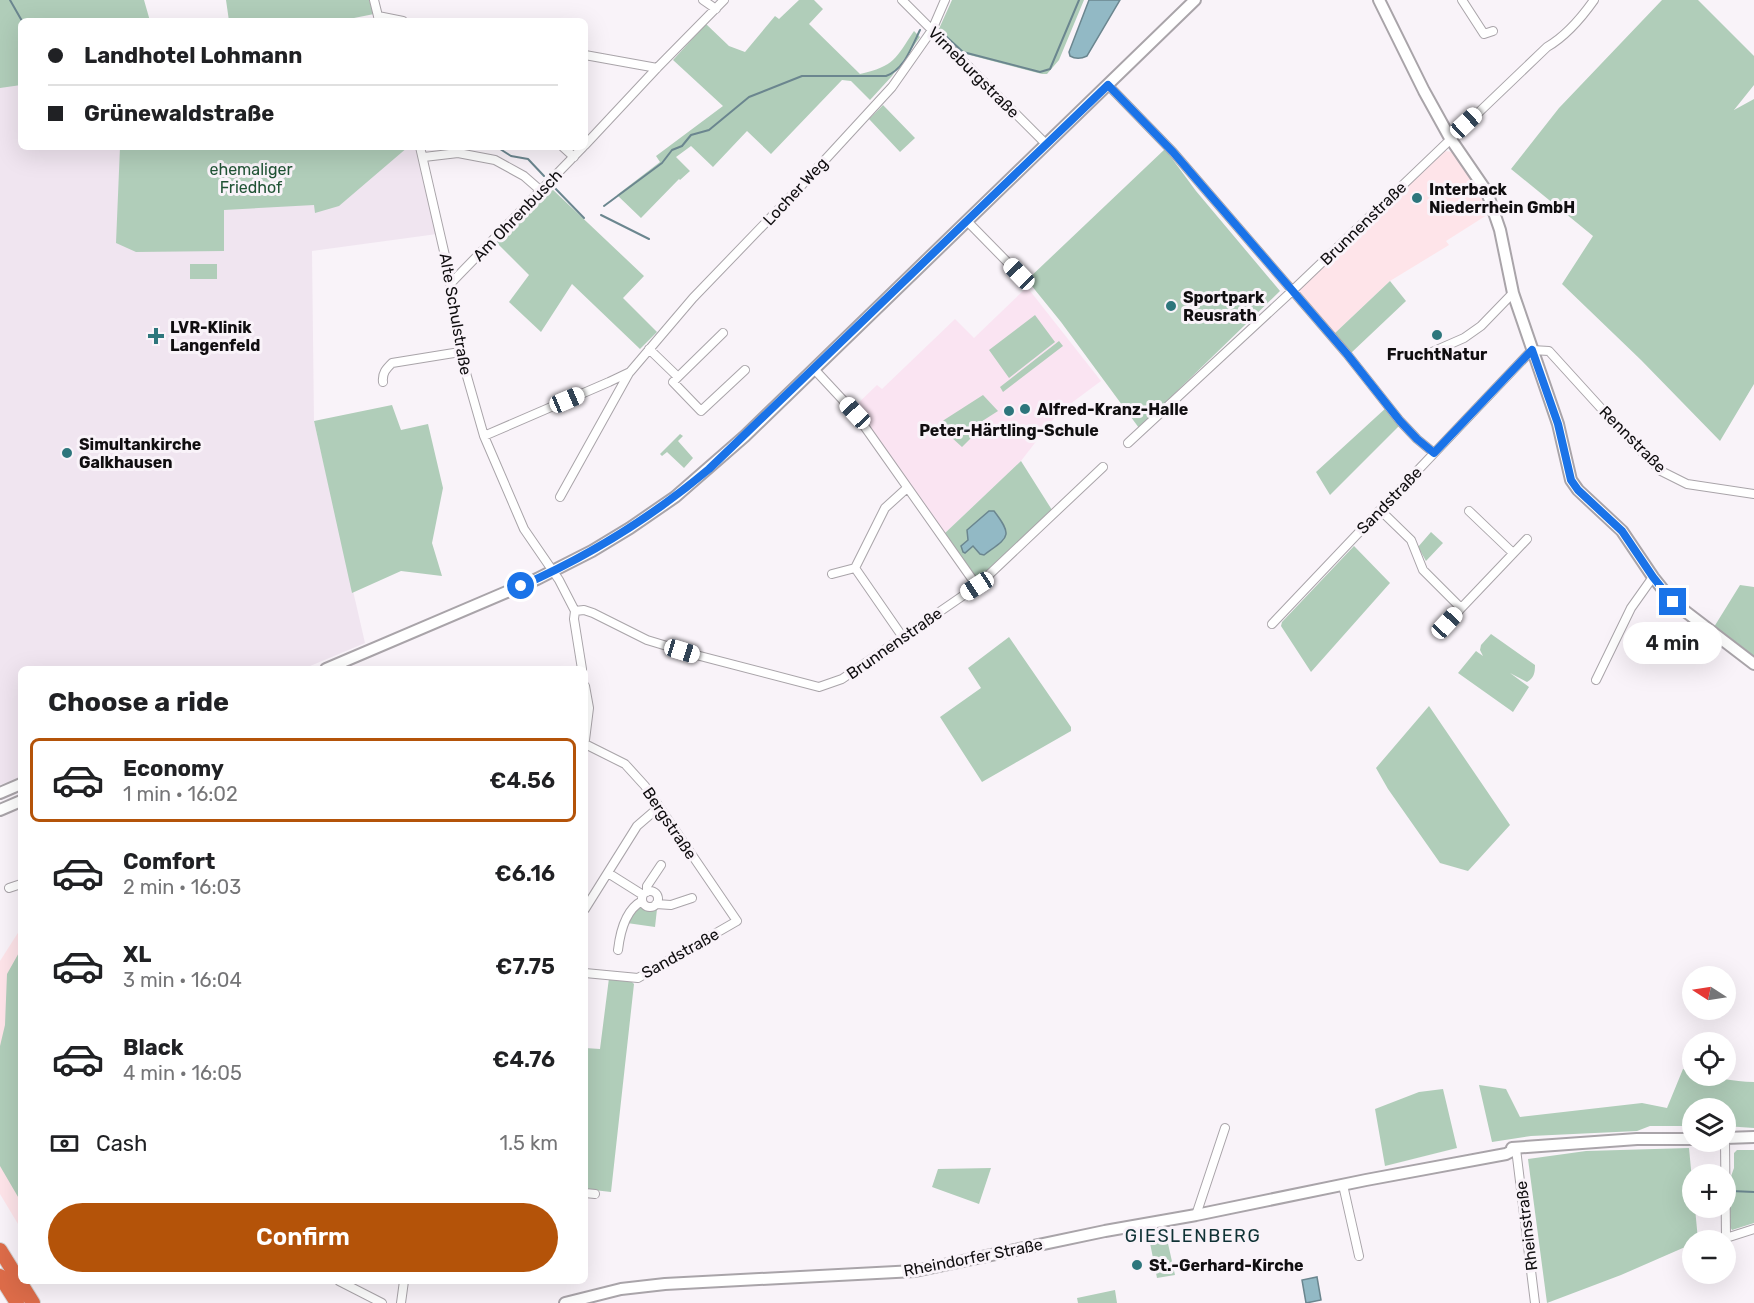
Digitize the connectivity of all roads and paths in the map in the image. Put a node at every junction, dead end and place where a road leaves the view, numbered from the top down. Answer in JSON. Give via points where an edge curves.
{"nodes":[{"id":1,"x":374,"y":0,"type":"edge"},
{"id":2,"x":703,"y":0,"type":"edge"},
{"id":3,"x":724,"y":0,"type":"edge"},
{"id":4,"x":902,"y":0,"type":"edge"},
{"id":5,"x":945,"y":0,"type":"edge"},
{"id":6,"x":1195,"y":0,"type":"edge"},
{"id":7,"x":1379,"y":0,"type":"edge"},
{"id":8,"x":1462,"y":0,"type":"edge"},
{"id":9,"x":1593,"y":0,"type":"edge"},
{"id":10,"x":716,"y":9,"type":"junction"},
{"id":11,"x":379,"y":18,"type":"edge"},
{"id":12,"x":932,"y":30,"type":"junction"},
{"id":13,"x":1493,"y":31,"type":"dead end"},
{"id":14,"x":588,"y":56,"type":"edge"},
{"id":15,"x":657,"y":68,"type":"junction"},
{"id":16,"x":1108,"y":85,"type":"junction"},
{"id":17,"x":1450,"y":138,"type":"junction"},
{"id":18,"x":588,"y":142,"type":"edge"},
{"id":19,"x":1046,"y":144,"type":"junction"},
{"id":20,"x":421,"y":150,"type":"edge"},
{"id":21,"x":565,"y":150,"type":"edge"},
{"id":22,"x":580,"y":150,"type":"edge"},
{"id":23,"x":424,"y":157,"type":"junction"},
{"id":24,"x":573,"y":157,"type":"junction"},
{"id":25,"x":540,"y":190,"type":"junction"},
{"id":26,"x":968,"y":222,"type":"junction"},
{"id":27,"x":1019,"y":274,"type":"dead end"},
{"id":28,"x":451,"y":283,"type":"junction"},
{"id":29,"x":1291,"y":292,"type":"junction"},
{"id":30,"x":1513,"y":293,"type":"junction"},
{"id":31,"x":723,"y":333,"type":"dead end"},
{"id":32,"x":649,"y":349,"type":"junction"},
{"id":33,"x":1532,"y":350,"type":"junction"},
{"id":34,"x":460,"y":352,"type":"junction"},
{"id":35,"x":1432,"y":352,"type":"dead end"},
{"id":36,"x":814,"y":369,"type":"junction"},
{"id":37,"x":745,"y":370,"type":"dead end"},
{"id":38,"x":630,"y":372,"type":"junction"},
{"id":39,"x":678,"y":377,"type":"junction"},
{"id":40,"x":383,"y":382,"type":"dead end"},
{"id":41,"x":484,"y":436,"type":"junction"},
{"id":42,"x":1128,"y":443,"type":"dead end"},
{"id":43,"x":1434,"y":453,"type":"junction"},
{"id":44,"x":1103,"y":467,"type":"dead end"},
{"id":45,"x":907,"y":488,"type":"junction"},
{"id":46,"x":1754,"y":494,"type":"edge"},
{"id":47,"x":560,"y":497,"type":"dead end"},
{"id":48,"x":1380,"y":510,"type":"junction"},
{"id":49,"x":1469,"y":511,"type":"dead end"},
{"id":50,"x":1527,"y":539,"type":"dead end"},
{"id":51,"x":1513,"y":553,"type":"junction"},
{"id":52,"x":855,"y":568,"type":"junction"},
{"id":53,"x":554,"y":572,"type":"junction"},
{"id":54,"x":832,"y":574,"type":"dead end"},
{"id":55,"x":1653,"y":577,"type":"junction"},
{"id":56,"x":977,"y":586,"type":"junction"},
{"id":57,"x":1461,"y":608,"type":"junction"},
{"id":58,"x":575,"y":611,"type":"junction"},
{"id":59,"x":1447,"y":623,"type":"dead end"},
{"id":60,"x":1272,"y":624,"type":"dead end"},
{"id":61,"x":902,"y":636,"type":"junction"},
{"id":62,"x":1754,"y":664,"type":"edge"},
{"id":63,"x":333,"y":666,"type":"edge"},
{"id":64,"x":582,"y":666,"type":"edge"},
{"id":65,"x":1596,"y":680,"type":"dead end"},
{"id":66,"x":588,"y":744,"type":"edge"},
{"id":67,"x":18,"y":785,"type":"edge"},
{"id":68,"x":0,"y":793,"type":"edge"},
{"id":69,"x":18,"y":802,"type":"edge"},
{"id":70,"x":659,"y":807,"type":"junction"},
{"id":71,"x":0,"y":810,"type":"edge"},
{"id":72,"x":661,"y":865,"type":"dead end"},
{"id":73,"x":608,"y":873,"type":"junction"},
{"id":74,"x":18,"y":885,"type":"edge"},
{"id":75,"x":9,"y":888,"type":"dead end"},
{"id":76,"x":644,"y":896,"type":"junction"},
{"id":77,"x":692,"y":898,"type":"dead end"},
{"id":78,"x":588,"y":904,"type":"edge"},
{"id":79,"x":656,"y":904,"type":"junction"},
{"id":80,"x":737,"y":921,"type":"joint"},
{"id":81,"x":618,"y":950,"type":"dead end"},
{"id":82,"x":588,"y":973,"type":"edge"},
{"id":83,"x":1225,"y":1128,"type":"dead end"},
{"id":84,"x":1754,"y":1137,"type":"edge"},
{"id":85,"x":1682,"y":1138,"type":"edge"},
{"id":86,"x":1736,"y":1139,"type":"edge"},
{"id":87,"x":1516,"y":1149,"type":"junction"},
{"id":88,"x":1725,"y":1152,"type":"edge"},
{"id":89,"x":1343,"y":1185,"type":"junction"},
{"id":90,"x":588,"y":1193,"type":"edge"},
{"id":91,"x":595,"y":1194,"type":"dead end"},
{"id":92,"x":1196,"y":1215,"type":"junction"},
{"id":93,"x":1754,"y":1229,"type":"edge"},
{"id":94,"x":0,"y":1250,"type":"edge"},
{"id":95,"x":1359,"y":1256,"type":"dead end"},
{"id":96,"x":0,"y":1276,"type":"edge"},
{"id":97,"x":18,"y":1279,"type":"edge"},
{"id":98,"x":21,"y":1284,"type":"edge"},
{"id":99,"x":345,"y":1284,"type":"edge"},
{"id":100,"x":403,"y":1284,"type":"edge"},
{"id":101,"x":17,"y":1303,"type":"edge"},
{"id":102,"x":33,"y":1303,"type":"edge"},
{"id":103,"x":382,"y":1303,"type":"edge"},
{"id":104,"x":400,"y":1303,"type":"edge"},
{"id":105,"x":565,"y":1303,"type":"edge"},
{"id":106,"x":1535,"y":1303,"type":"edge"}],
"edges":[{"from":1,"to":11,"type":"street"},
{"from":2,"to":10,"type":"street"},
{"from":3,"to":10,"type":"street","name":"Am Ohrenbusch"},
{"from":4,"to":12,"type":"street","name":"Virneburgstraße"},
{"from":5,"to":12,"type":"street","name":"Locher Weg"},
{"from":6,"to":16,"type":"main road"},
{"from":7,"to":17,"type":"main road"},
{"from":8,"to":13,"type":"street","via":[[1484,34]]},
{"from":9,"to":17,"type":"street","name":"Brunnenstraße","via":[[1572,26]]},
{"from":10,"to":15,"type":"street","name":"Am Ohrenbusch"},
{"from":12,"to":19,"type":"street","name":"Virneburgstraße"},
{"from":12,"to":32,"type":"street","name":"Locher Weg","via":[[892,87]]},
{"from":14,"to":15,"type":"street"},
{"from":15,"to":18,"type":"street","name":"Am Ohrenbusch"},
{"from":16,"to":19,"type":"main road"},
{"from":16,"to":29,"type":"street","via":[[1169,148]]},
{"from":17,"to":29,"type":"street","name":"Brunnenstraße"},
{"from":17,"to":30,"type":"main road","via":[[1487,192],[1500,230]]},
{"from":19,"to":26,"type":"main road"},
{"from":20,"to":23,"type":"street","name":"Alte Schulstraße"},
{"from":21,"to":24,"type":"street"},
{"from":22,"to":24,"type":"street","name":"Am Ohrenbusch"},
{"from":23,"to":25,"type":"street","via":[[458,153],[495,160]]},
{"from":23,"to":28,"type":"street","name":"Alte Schulstraße"},
{"from":24,"to":25,"type":"street","name":"Am Ohrenbusch"},
{"from":25,"to":28,"type":"street","name":"Am Ohrenbusch"},
{"from":26,"to":27,"type":"street"},
{"from":26,"to":36,"type":"main road"},
{"from":28,"to":34,"type":"street","name":"Alte Schulstraße"},
{"from":29,"to":42,"type":"street","name":"Brunnenstraße"},
{"from":29,"to":43,"type":"street","via":[[1400,421]]},
{"from":30,"to":33,"type":"main road"},
{"from":30,"to":35,"type":"street","via":[[1464,338]]},
{"from":31,"to":39,"type":"street"},
{"from":32,"to":38,"type":"street","name":"Locher Weg"},
{"from":32,"to":39,"type":"street"},
{"from":33,"to":43,"type":"street","name":"Sandstraße"},
{"from":33,"to":46,"type":"street","name":"Rennstraße","via":[[1549,351],[1661,471],[1687,484]]},
{"from":33,"to":55,"type":"main road","via":[[1558,424],[1571,480],[1622,531]]},
{"from":34,"to":40,"type":"street","via":[[392,363],[382,376]]},
{"from":34,"to":41,"type":"street","name":"Alte Schulstraße"},
{"from":36,"to":45,"type":"street","via":[[855,413]]},
{"from":36,"to":53,"type":"main road","via":[[681,492],[617,536]]},
{"from":37,"to":39,"type":"street","via":[[701,411],[673,382]]},
{"from":38,"to":41,"type":"street","name":"Locher Weg"},
{"from":38,"to":47,"type":"street","name":"Locher Weg"},
{"from":41,"to":53,"type":"street","name":"Alte Schulstraße","via":[[524,529]]},
{"from":43,"to":48,"type":"street","name":"Sandstraße"},
{"from":44,"to":56,"type":"street","name":"Brunnenstraße"},
{"from":45,"to":52,"type":"street","via":[[885,508]]},
{"from":45,"to":56,"type":"street"},
{"from":48,"to":57,"type":"street","via":[[1411,540],[1423,570]]},
{"from":48,"to":60,"type":"street","name":"Sandstraße"},
{"from":49,"to":51,"type":"street"},
{"from":50,"to":51,"type":"street"},
{"from":51,"to":57,"type":"street"},
{"from":52,"to":54,"type":"street"},
{"from":52,"to":61,"type":"street"},
{"from":53,"to":58,"type":"street","name":"Alte Schulstraße"},
{"from":53,"to":63,"type":"main road"},
{"from":55,"to":62,"type":"main road","via":[[1673,602]]},
{"from":55,"to":65,"type":"street","via":[[1630,608]]},
{"from":56,"to":61,"type":"street","name":"Brunnenstraße"},
{"from":57,"to":59,"type":"street"},
{"from":58,"to":61,"type":"street","name":"Brunnenstraße","via":[[584,609],[647,640],[819,687],[842,679]]},
{"from":58,"to":64,"type":"street"},
{"from":66,"to":70,"type":"street","name":"Bergstraße","via":[[625,764]]},
{"from":67,"to":68,"type":"main road"},
{"from":69,"to":71,"type":"main road"},
{"from":70,"to":73,"type":"street","via":[[637,826]]},
{"from":70,"to":80,"type":"street","name":"Bergstraße"},
{"from":72,"to":76,"type":"street"},
{"from":73,"to":76,"type":"street"},
{"from":73,"to":78,"type":"street"},
{"from":74,"to":75,"type":"street"},
{"from":76,"to":79,"type":"street","via":[[648,907]]},
{"from":76,"to":79,"type":"street","via":[[656,894]]},
{"from":76,"to":81,"type":"street","via":[[621,928]]},
{"from":77,"to":79,"type":"street","via":[[671,906]]},
{"from":80,"to":82,"type":"street","name":"Sandstraße","via":[[638,978]]},
{"from":83,"to":92,"type":"street"},
{"from":84,"to":86,"type":"main road"},
{"from":85,"to":87,"type":"main road","name":"Rheindorfer Straße","via":[[1608,1140]]},
{"from":87,"to":89,"type":"main road","name":"Rheindorfer Straße","via":[[1454,1156]]},
{"from":87,"to":106,"type":"street","name":"Rheinstraße"},
{"from":88,"to":93,"type":"street","via":[[1726,1238]]},
{"from":89,"to":92,"type":"main road","name":"Rheindorfer Straße"},
{"from":89,"to":95,"type":"street"},
{"from":90,"to":91,"type":"street"},
{"from":92,"to":105,"type":"main road","name":"Rheindorfer Straße","via":[[915,1270],[664,1284],[621,1289]]},
{"from":94,"to":97,"type":"highway"},
{"from":96,"to":101,"type":"highway"},
{"from":98,"to":102,"type":"highway"},
{"from":99,"to":103,"type":"street"},
{"from":100,"to":104,"type":"street"}]}
